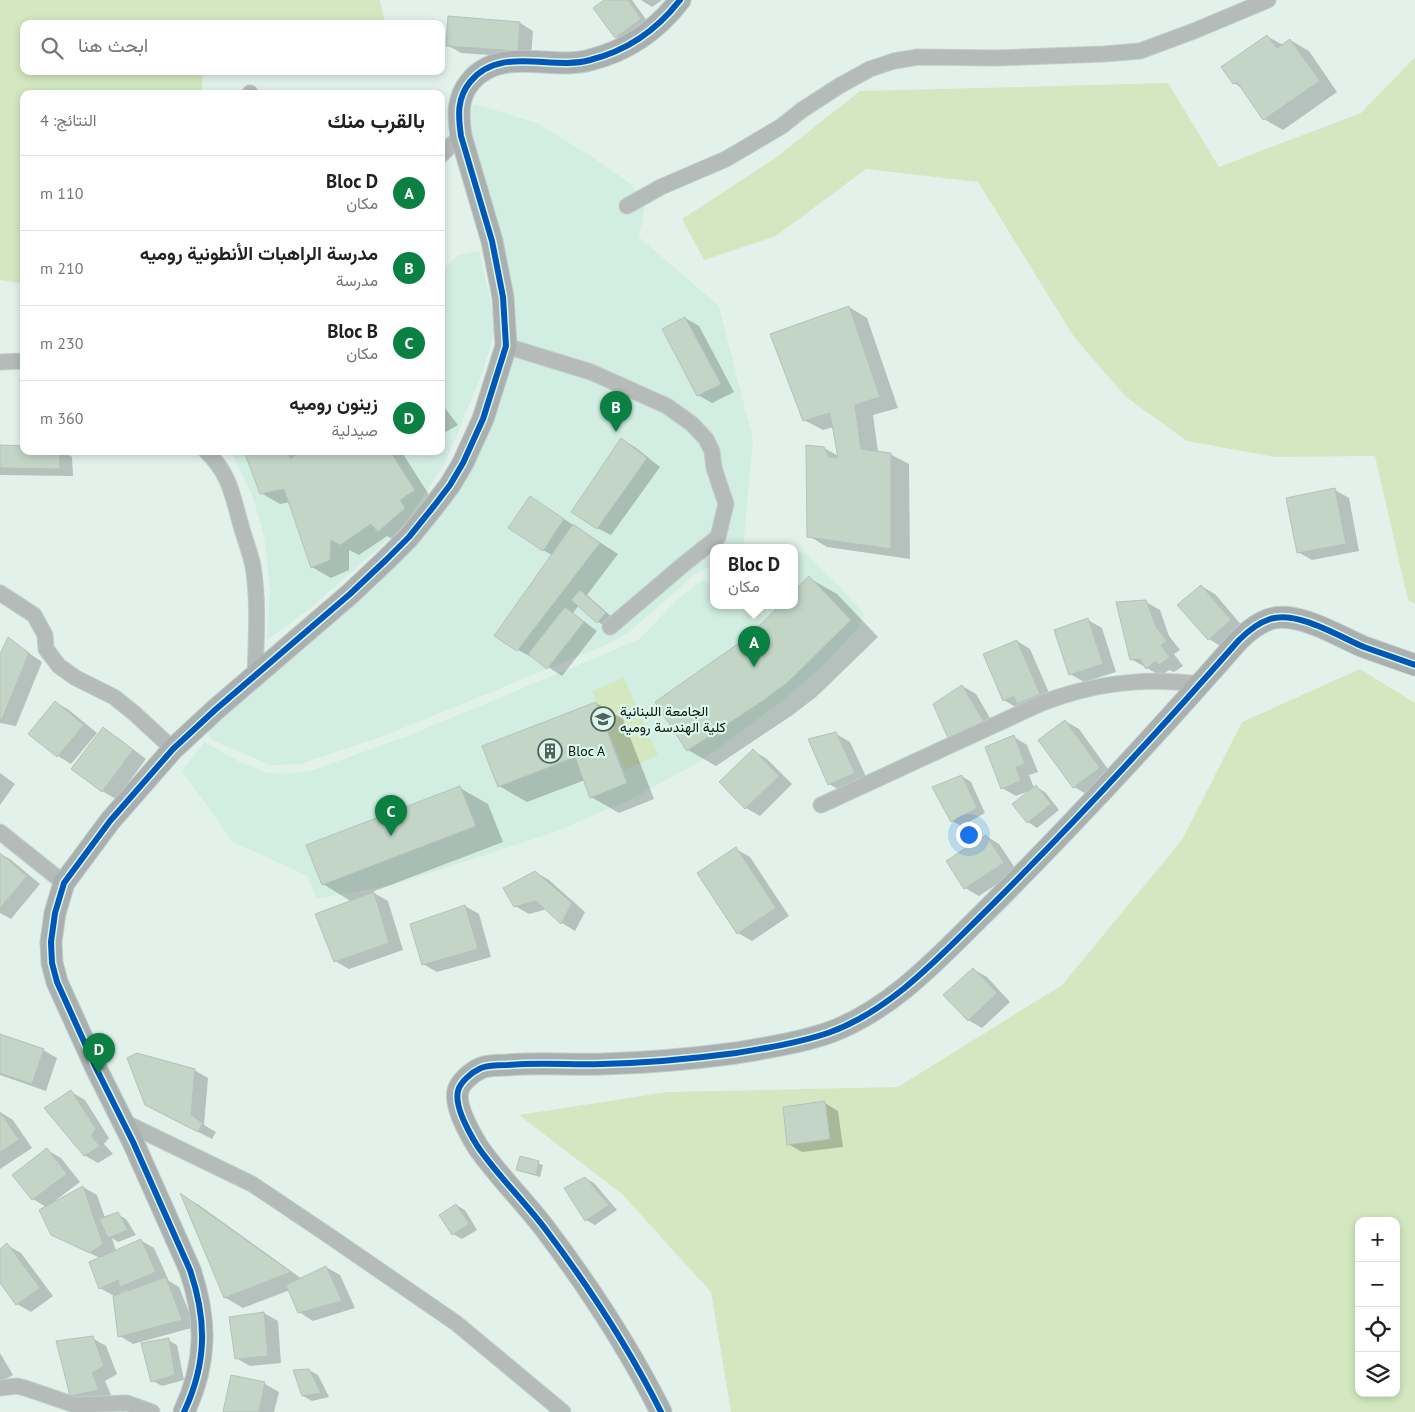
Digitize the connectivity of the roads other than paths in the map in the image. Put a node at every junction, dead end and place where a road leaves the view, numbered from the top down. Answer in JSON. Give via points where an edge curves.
{"nodes":[{"id":1,"x":680,"y":0,"type":"edge"},
{"id":2,"x":1268,"y":0,"type":"edge"},
{"id":3,"x":461,"y":136,"type":"junction"},
{"id":4,"x":445,"y":151,"type":"edge"},
{"id":5,"x":627,"y":206,"type":"dead end"},
{"id":6,"x":506,"y":346,"type":"junction"},
{"id":7,"x":20,"y":361,"type":"edge"},
{"id":8,"x":0,"y":362,"type":"edge"},
{"id":9,"x":210,"y":455,"type":"edge"},
{"id":10,"x":1,"y":596,"type":"edge"},
{"id":11,"x":610,"y":627,"type":"dead end"},
{"id":12,"x":1415,"y":665,"type":"edge"},
{"id":13,"x":255,"y":677,"type":"junction"},
{"id":14,"x":1200,"y":684,"type":"junction"},
{"id":15,"x":173,"y":748,"type":"junction"},
{"id":16,"x":820,"y":805,"type":"dead end"},
{"id":17,"x":0,"y":832,"type":"edge"},
{"id":18,"x":64,"y":883,"type":"junction"},
{"id":19,"x":124,"y":1122,"type":"junction"},
{"id":20,"x":0,"y":1388,"type":"edge"},
{"id":21,"x":152,"y":1412,"type":"edge"},
{"id":22,"x":184,"y":1412,"type":"edge"},
{"id":23,"x":563,"y":1412,"type":"edge"},
{"id":24,"x":661,"y":1412,"type":"edge"}],
"edges":[{"from":1,"to":3,"type":"street","via":[[640,39],[603,56],[588,61],[503,62],[482,71],[466,87],[459,102]]},
{"from":2,"to":5,"type":"street","via":[[1140,51],[918,57],[894,61],[870,69],[839,86],[782,126],[726,159],[661,187]]},
{"from":3,"to":4,"type":"street"},
{"from":3,"to":6,"type":"street","via":[[492,241],[503,297]]},
{"from":6,"to":11,"type":"street","via":[[591,372],[667,406],[692,424],[712,451],[726,504],[718,536]]},
{"from":6,"to":13,"type":"street","via":[[483,419],[450,485],[409,537]]},
{"from":7,"to":8,"type":"street"},
{"from":9,"to":13,"type":"street","via":[[231,487],[252,565],[257,598]]},
{"from":10,"to":15,"type":"street","via":[[34,615],[45,635],[46,648],[59,666],[114,698]]},
{"from":12,"to":14,"type":"street","via":[[1364,647],[1310,622],[1272,618],[1254,626]]},
{"from":13,"to":15,"type":"street"},
{"from":14,"to":16,"type":"street","via":[[1145,680],[1067,694]]},
{"from":14,"to":24,"type":"street","via":[[1039,858],[931,964],[872,1011],[827,1033],[764,1049],[646,1063],[493,1066],[479,1069],[460,1085],[456,1095],[458,1108],[477,1145],[569,1262],[627,1349]]},
{"from":15,"to":18,"type":"street","via":[[110,820]]},
{"from":17,"to":18,"type":"street"},
{"from":18,"to":19,"type":"street","via":[[51,942],[52,963],[57,982]]},
{"from":19,"to":22,"type":"street","via":[[190,1270],[200,1306],[203,1325],[200,1362]]},
{"from":19,"to":23,"type":"street","via":[[252,1184],[456,1323]]},
{"from":20,"to":21,"type":"street","via":[[17,1386],[75,1405],[127,1403]]}]}
